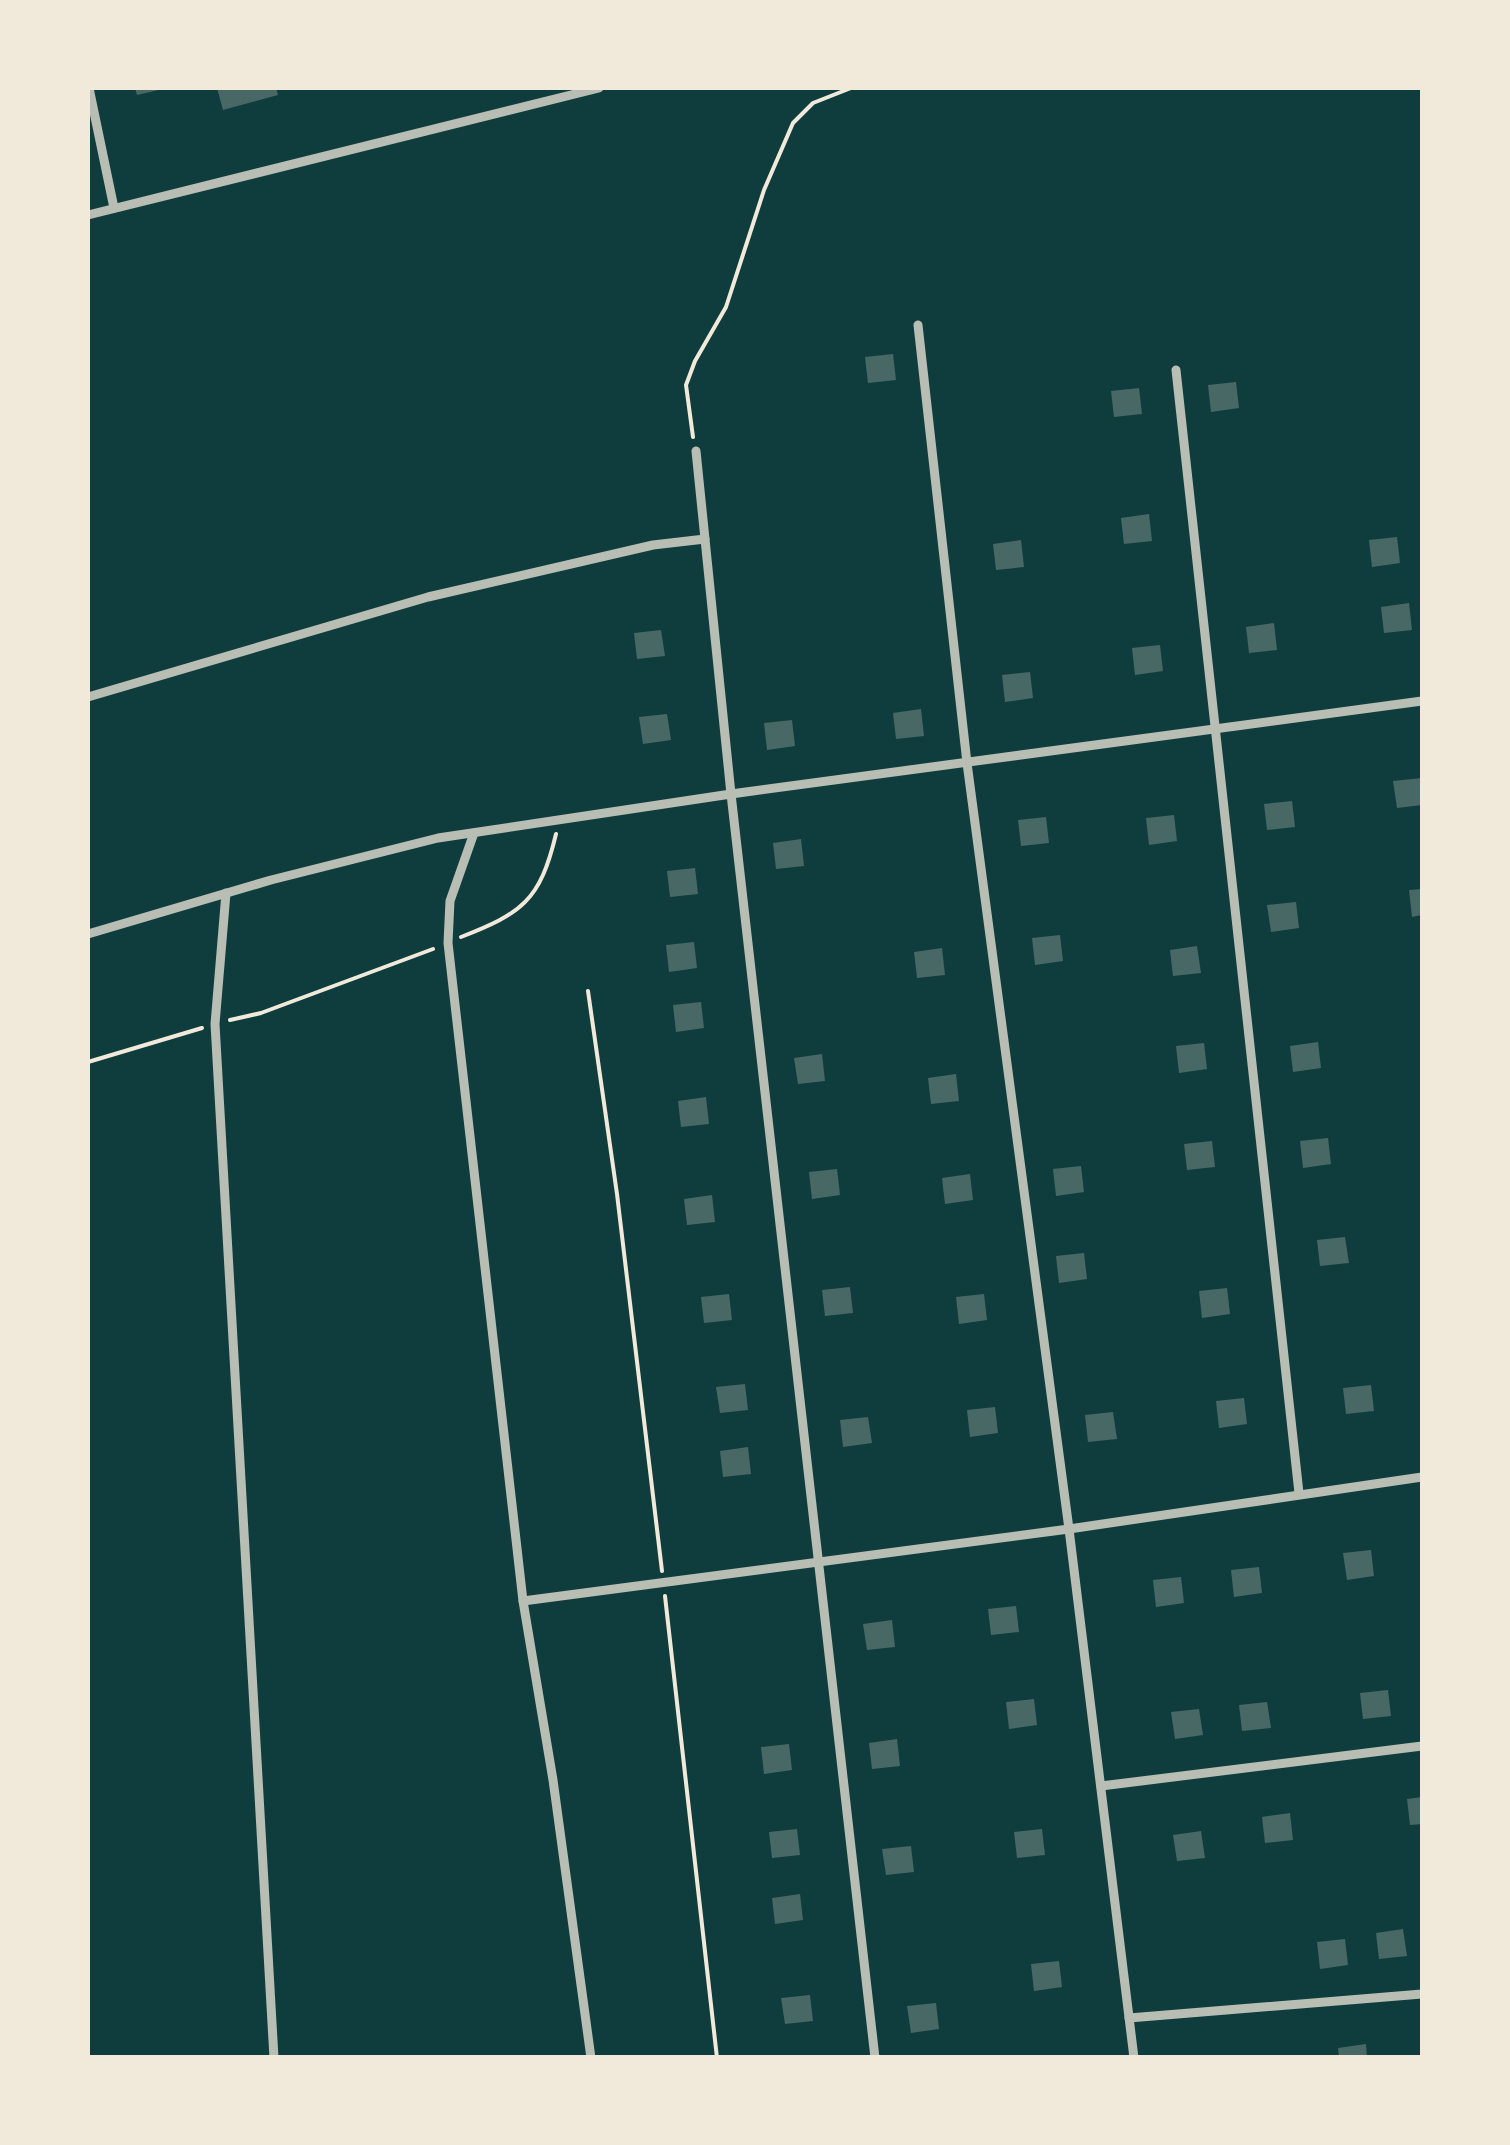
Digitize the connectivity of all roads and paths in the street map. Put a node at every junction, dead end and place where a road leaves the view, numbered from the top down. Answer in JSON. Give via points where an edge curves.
{"nodes":[{"id":1,"x":89,"y":88,"type":"edge"},
{"id":2,"x":600,"y":88,"type":"edge"},
{"id":3,"x":851,"y":88,"type":"edge"},
{"id":4,"x":114,"y":208,"type":"junction"},
{"id":5,"x":88,"y":215,"type":"edge"},
{"id":6,"x":918,"y":324,"type":"dead end"},
{"id":7,"x":1176,"y":370,"type":"dead end"},
{"id":8,"x":696,"y":452,"type":"joint"},
{"id":9,"x":705,"y":539,"type":"junction"},
{"id":10,"x":88,"y":697,"type":"edge"},
{"id":11,"x":1422,"y":701,"type":"edge"},
{"id":12,"x":1215,"y":728,"type":"junction"},
{"id":13,"x":966,"y":762,"type":"junction"},
{"id":14,"x":731,"y":794,"type":"junction"},
{"id":15,"x":560,"y":820,"type":"junction"},
{"id":16,"x":474,"y":833,"type":"junction"},
{"id":17,"x":226,"y":893,"type":"junction"},
{"id":18,"x":88,"y":934,"type":"edge"},
{"id":19,"x":448,"y":942,"type":"junction"},
{"id":20,"x":588,"y":991,"type":"dead end"},
{"id":21,"x":215,"y":1024,"type":"junction"},
{"id":22,"x":88,"y":1062,"type":"edge"},
{"id":23,"x":1422,"y":1478,"type":"edge"},
{"id":24,"x":1298,"y":1493,"type":"junction"},
{"id":25,"x":1069,"y":1529,"type":"junction"},
{"id":26,"x":820,"y":1563,"type":"junction"},
{"id":27,"x":663,"y":1583,"type":"junction"},
{"id":28,"x":523,"y":1601,"type":"junction"},
{"id":29,"x":1422,"y":1746,"type":"edge"},
{"id":30,"x":1101,"y":1786,"type":"junction"},
{"id":31,"x":1422,"y":1994,"type":"edge"},
{"id":32,"x":1129,"y":2018,"type":"junction"},
{"id":33,"x":274,"y":2058,"type":"edge"},
{"id":34,"x":591,"y":2058,"type":"edge"},
{"id":35,"x":717,"y":2058,"type":"edge"},
{"id":36,"x":875,"y":2058,"type":"edge"},
{"id":37,"x":1134,"y":2058,"type":"edge"}],
"edges":[{"from":1,"to":4,"type":"street"},
{"from":2,"to":4,"type":"street"},
{"from":3,"to":8,"type":"path","via":[[813,103],[793,123],[764,190],[726,307],[686,384]]},
{"from":4,"to":5,"type":"street"},
{"from":6,"to":13,"type":"street"},
{"from":7,"to":12,"type":"street"},
{"from":8,"to":9,"type":"street"},
{"from":9,"to":10,"type":"street","via":[[428,597]]},
{"from":9,"to":14,"type":"street"},
{"from":11,"to":12,"type":"street"},
{"from":12,"to":13,"type":"street"},
{"from":12,"to":24,"type":"street"},
{"from":13,"to":14,"type":"street"},
{"from":13,"to":25,"type":"street"},
{"from":14,"to":15,"type":"street"},
{"from":14,"to":26,"type":"street"},
{"from":15,"to":16,"type":"street"},
{"from":15,"to":19,"type":"path","via":[[546,868],[519,911]]},
{"from":16,"to":17,"type":"street","via":[[374,852]]},
{"from":16,"to":19,"type":"street","via":[[450,901]]},
{"from":17,"to":18,"type":"street"},
{"from":17,"to":21,"type":"street"},
{"from":19,"to":21,"type":"path"},
{"from":19,"to":28,"type":"street"},
{"from":20,"to":27,"type":"path"},
{"from":21,"to":22,"type":"path"},
{"from":21,"to":33,"type":"street"},
{"from":23,"to":24,"type":"street"},
{"from":24,"to":25,"type":"street"},
{"from":25,"to":26,"type":"street"},
{"from":25,"to":30,"type":"street"},
{"from":26,"to":27,"type":"street"},
{"from":26,"to":36,"type":"street"},
{"from":27,"to":28,"type":"street"},
{"from":27,"to":35,"type":"path"},
{"from":28,"to":34,"type":"street"},
{"from":29,"to":30,"type":"street"},
{"from":30,"to":32,"type":"street"},
{"from":31,"to":32,"type":"street"},
{"from":32,"to":37,"type":"street"}]}
